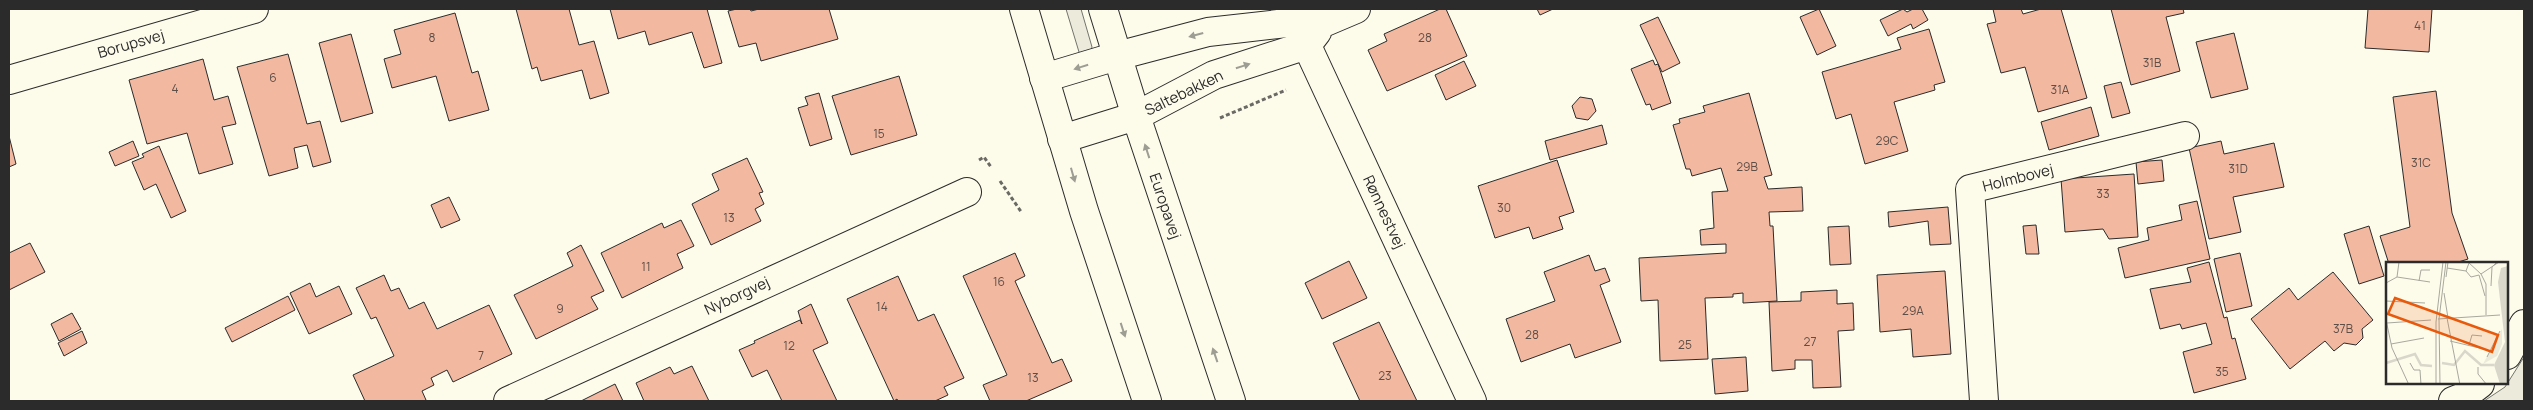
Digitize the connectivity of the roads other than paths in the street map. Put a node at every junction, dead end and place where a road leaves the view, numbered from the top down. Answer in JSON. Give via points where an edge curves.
{"nodes":[{"id":1,"x":254,"y":9,"type":"edge"},
{"id":2,"x":1024,"y":9,"type":"edge"},
{"id":3,"x":1103,"y":9,"type":"edge"},
{"id":4,"x":1356,"y":9,"type":"edge"},
{"id":5,"x":1301,"y":34,"type":"junction"},
{"id":6,"x":1117,"y":56,"type":"junction"},
{"id":7,"x":1044,"y":78,"type":"junction"},
{"id":8,"x":9,"y":80,"type":"edge"},
{"id":9,"x":1136,"y":116,"type":"junction"},
{"id":10,"x":2185,"y":136,"type":"dead end"},
{"id":11,"x":1062,"y":139,"type":"junction"},
{"id":12,"x":967,"y":192,"type":"dead end"},
{"id":13,"x":2524,"y":324,"type":"edge"},
{"id":14,"x":2508,"y":353,"type":"edge"},
{"id":15,"x":2479,"y":385,"type":"edge"},
{"id":16,"x":508,"y":401,"type":"edge"},
{"id":17,"x":1147,"y":401,"type":"edge"},
{"id":18,"x":1231,"y":401,"type":"edge"},
{"id":19,"x":1472,"y":401,"type":"edge"},
{"id":20,"x":1984,"y":401,"type":"edge"},
{"id":21,"x":2453,"y":401,"type":"edge"}],
"edges":[{"from":1,"to":8,"type":"street","name":"Borupsvej"},
{"from":2,"to":7,"type":"street"},
{"from":3,"to":6,"type":"street","name":"Europavej"},
{"from":4,"to":5,"type":"street","name":"Saltebakken"},
{"from":5,"to":6,"type":"street","name":"Saltebakken","one_way":true,"via":[[1208,32]]},
{"from":9,"to":5,"type":"street","name":"Saltebakken","one_way":true},
{"from":5,"to":19,"type":"street","name":"Rønnestvej"},
{"from":6,"to":7,"type":"street","name":"Saltebakken","one_way":true},
{"from":6,"to":9,"type":"street","name":"Europavej"},
{"from":7,"to":11,"type":"street"},
{"from":9,"to":11,"type":"street","name":"Saltebakken"},
{"from":18,"to":9,"type":"street","name":"Europavej","one_way":true},
{"from":10,"to":20,"type":"street","name":"Holmbovej","via":[[1970,190]]},
{"from":11,"to":17,"type":"street","one_way":true},
{"from":12,"to":16,"type":"street","name":"Nyborgvej"},
{"from":13,"to":14,"type":"street"},
{"from":15,"to":21,"type":"street"}]}
